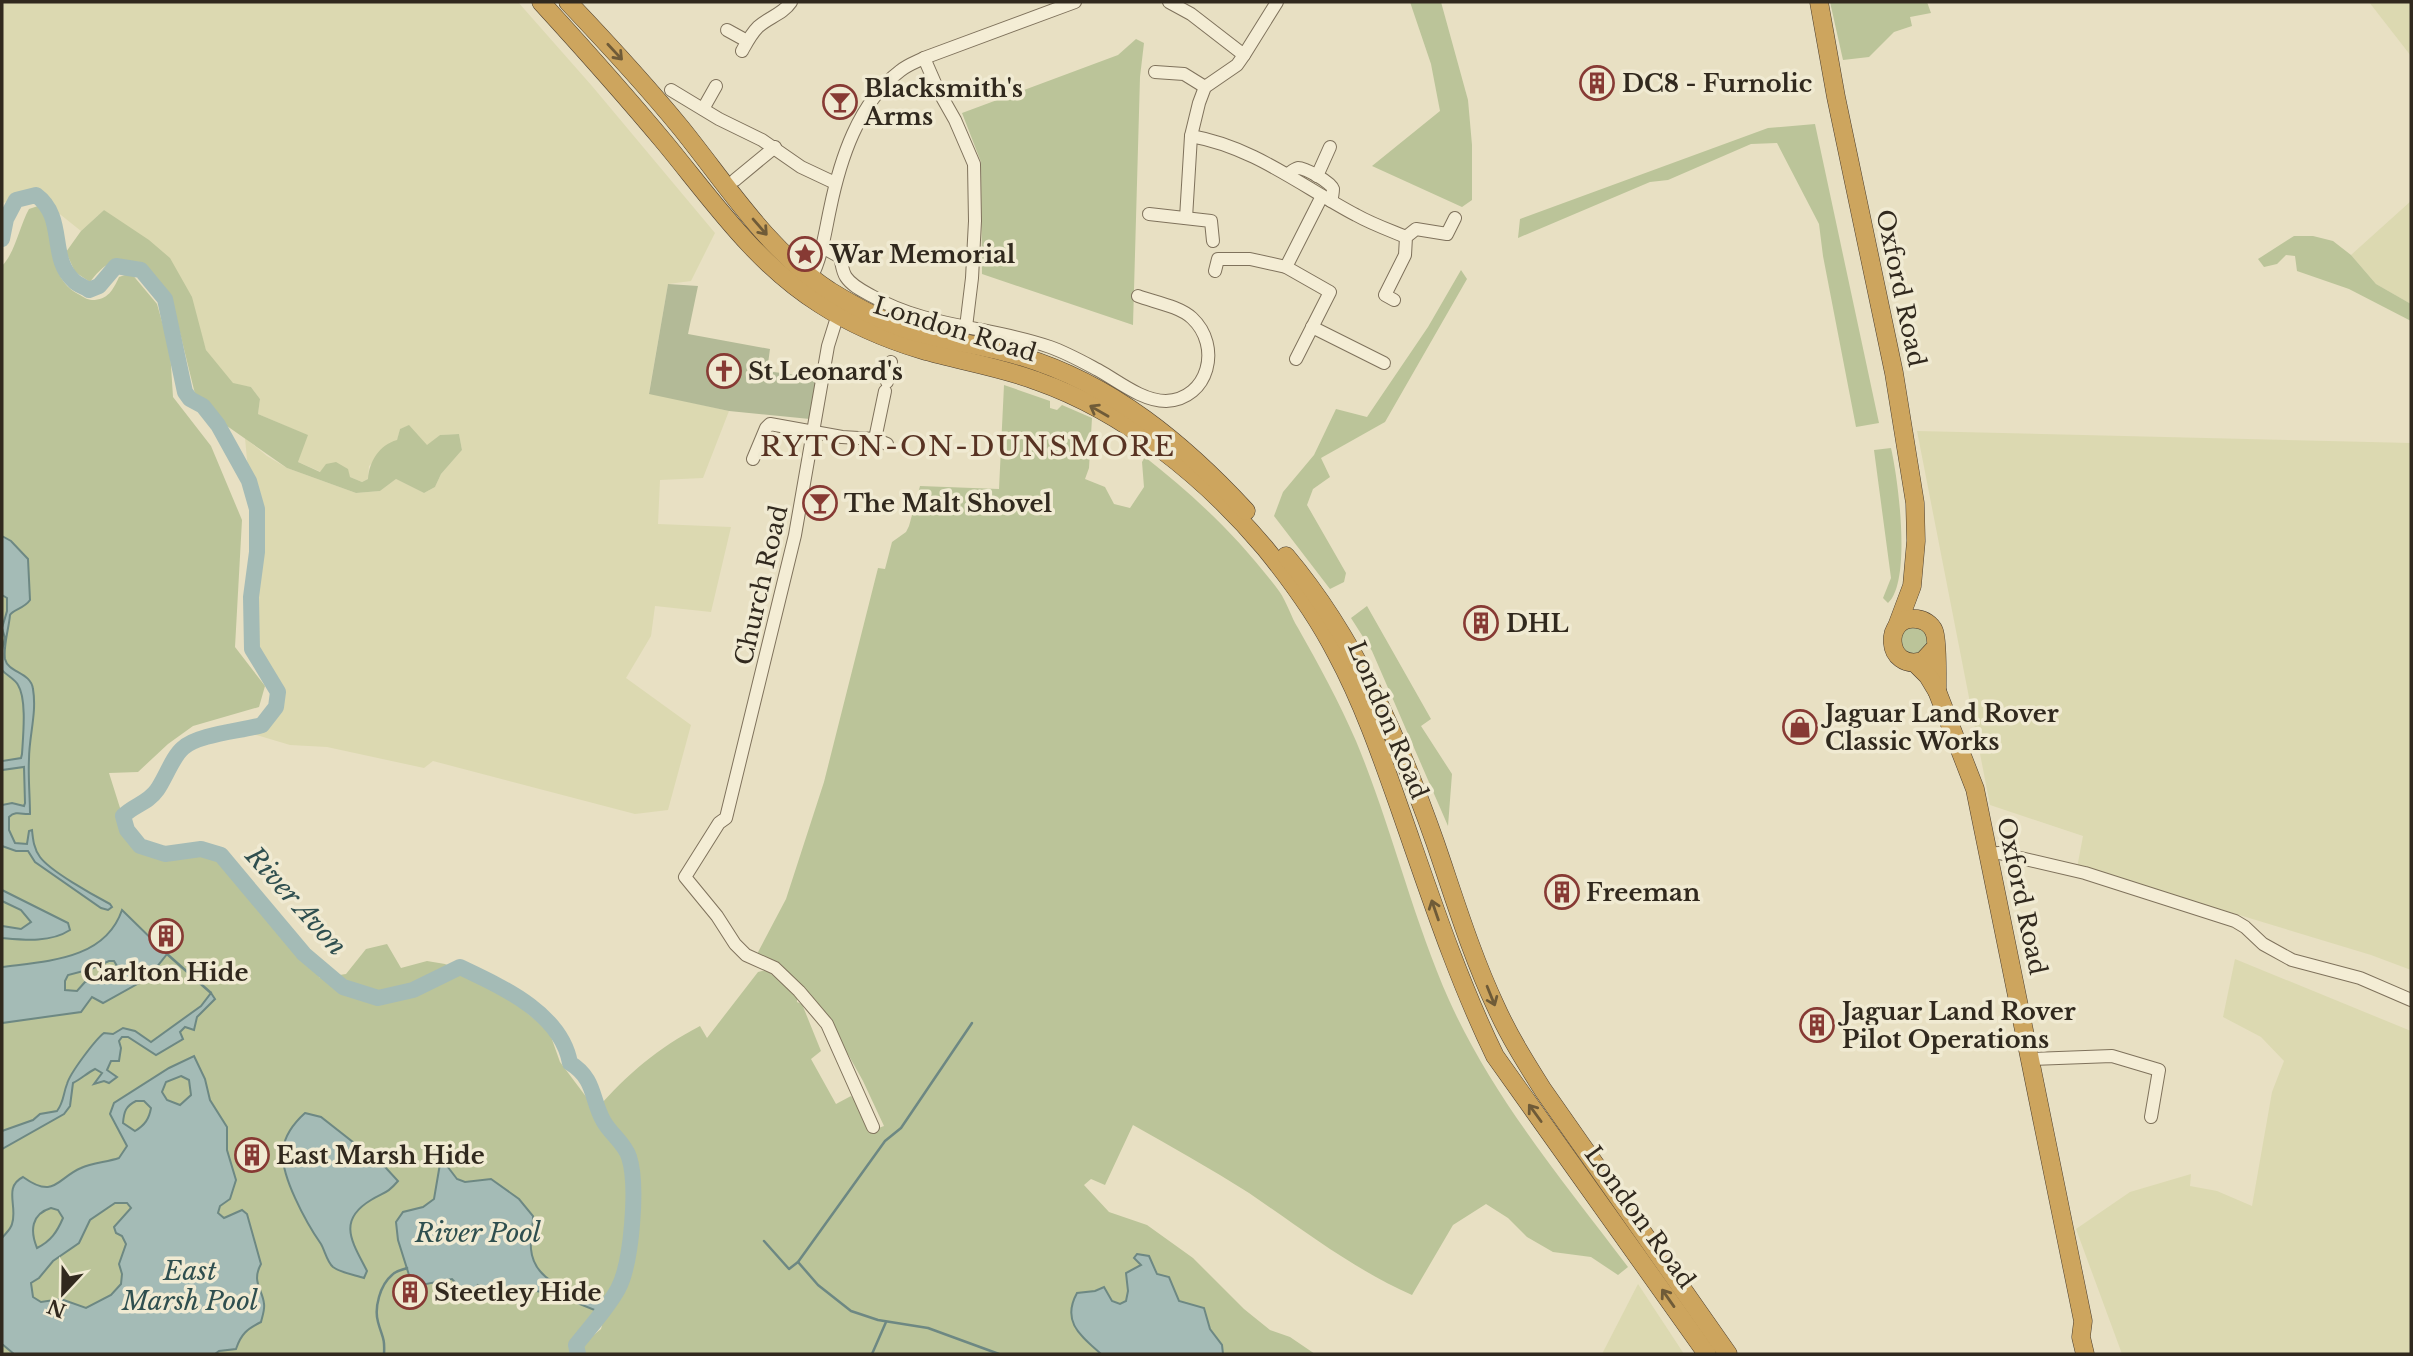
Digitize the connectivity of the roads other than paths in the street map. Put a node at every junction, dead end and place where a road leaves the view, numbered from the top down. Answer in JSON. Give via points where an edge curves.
{"nodes":[{"id":1,"x":541,"y":2,"type":"edge"},
{"id":2,"x":568,"y":2,"type":"edge"},
{"id":3,"x":791,"y":2,"type":"edge"},
{"id":4,"x":1075,"y":2,"type":"edge"},
{"id":5,"x":1169,"y":2,"type":"edge"},
{"id":6,"x":1277,"y":2,"type":"edge"},
{"id":7,"x":1819,"y":2,"type":"edge"},
{"id":8,"x":727,"y":30,"type":"dead end"},
{"id":9,"x":1244,"y":55,"type":"junction"},
{"id":10,"x":924,"y":58,"type":"junction"},
{"id":11,"x":1155,"y":72,"type":"dead end"},
{"id":12,"x":716,"y":86,"type":"dead end"},
{"id":13,"x":1205,"y":87,"type":"junction"},
{"id":14,"x":671,"y":90,"type":"dead end"},
{"id":15,"x":703,"y":109,"type":"junction"},
{"id":16,"x":1191,"y":136,"type":"junction"},
{"id":17,"x":1331,"y":147,"type":"dead end"},
{"id":18,"x":775,"y":148,"type":"junction"},
{"id":19,"x":1288,"y":174,"type":"junction"},
{"id":20,"x":1317,"y":176,"type":"junction"},
{"id":21,"x":735,"y":180,"type":"dead end"},
{"id":22,"x":835,"y":183,"type":"junction"},
{"id":23,"x":1326,"y":198,"type":"junction"},
{"id":24,"x":1149,"y":214,"type":"dead end"},
{"id":25,"x":1186,"y":218,"type":"junction"},
{"id":26,"x":1455,"y":218,"type":"dead end"},
{"id":27,"x":1406,"y":237,"type":"junction"},
{"id":28,"x":1213,"y":241,"type":"dead end"},
{"id":29,"x":822,"y":247,"type":"junction"},
{"id":30,"x":1286,"y":267,"type":"junction"},
{"id":31,"x":1214,"y":271,"type":"dead end"},
{"id":32,"x":811,"y":278,"type":"junction"},
{"id":33,"x":829,"y":290,"type":"junction"},
{"id":34,"x":1138,"y":296,"type":"dead end"},
{"id":35,"x":1389,"y":298,"type":"dead end"},
{"id":36,"x":838,"y":314,"type":"junction"},
{"id":37,"x":966,"y":327,"type":"junction"},
{"id":38,"x":1312,"y":327,"type":"junction"},
{"id":39,"x":1296,"y":359,"type":"dead end"},
{"id":40,"x":891,"y":362,"type":"dead end"},
{"id":41,"x":1384,"y":363,"type":"dead end"},
{"id":42,"x":813,"y":432,"type":"junction"},
{"id":43,"x":753,"y":459,"type":"dead end"},
{"id":44,"x":1912,"y":586,"type":"junction"},
{"id":45,"x":1927,"y":623,"type":"junction"},
{"id":46,"x":1897,"y":626,"type":"junction"},
{"id":47,"x":1935,"y":648,"type":"junction"},
{"id":48,"x":1915,"y":663,"type":"junction"},
{"id":49,"x":1937,"y":691,"type":"junction"},
{"id":50,"x":1988,"y":853,"type":"junction"},
{"id":51,"x":2411,"y":1000,"type":"edge"},
{"id":52,"x":2032,"y":1059,"type":"junction"},
{"id":53,"x":2151,"y":1117,"type":"dead end"},
{"id":54,"x":873,"y":1127,"type":"dead end"},
{"id":55,"x":2083,"y":1321,"type":"junction"},
{"id":56,"x":1707,"y":1354,"type":"edge"},
{"id":57,"x":1728,"y":1354,"type":"edge"},
{"id":58,"x":2084,"y":1354,"type":"edge"},
{"id":59,"x":2098,"y":1354,"type":"edge"}],
"edges":[{"from":1,"to":36,"type":"highway","name":"London Road","via":[[768,263]]},
{"from":2,"to":32,"type":"highway","name":"London Road","one_way":true,"via":[[655,97],[780,251]]},
{"from":3,"to":8,"type":"street","via":[[759,26],[745,46]]},
{"from":4,"to":10,"type":"street"},
{"from":5,"to":9,"type":"street"},
{"from":6,"to":9,"type":"street"},
{"from":7,"to":44,"type":"highway","name":"Oxford Road","via":[[1913,490],[1916,541]]},
{"from":9,"to":13,"type":"street"},
{"from":10,"to":22,"type":"street","via":[[900,70],[881,90],[843,156]]},
{"from":10,"to":37,"type":"street","via":[[974,164],[973,256]]},
{"from":11,"to":13,"type":"street","via":[[1184,74]]},
{"from":12,"to":15,"type":"street"},
{"from":13,"to":16,"type":"street"},
{"from":14,"to":15,"type":"street"},
{"from":15,"to":18,"type":"street"},
{"from":16,"to":19,"type":"street","via":[[1213,139]]},
{"from":16,"to":25,"type":"street"},
{"from":17,"to":20,"type":"street"},
{"from":18,"to":21,"type":"street"},
{"from":18,"to":22,"type":"street"},
{"from":19,"to":20,"type":"street","via":[[1300,168]]},
{"from":19,"to":23,"type":"street"},
{"from":20,"to":23,"type":"street","via":[[1331,185],[1333,190]]},
{"from":22,"to":29,"type":"street"},
{"from":23,"to":27,"type":"street"},
{"from":23,"to":30,"type":"street"},
{"from":24,"to":25,"type":"street"},
{"from":25,"to":28,"type":"street","via":[[1211,221]]},
{"from":26,"to":27,"type":"street","via":[[1447,234],[1416,229]]},
{"from":27,"to":35,"type":"street","via":[[1405,255]]},
{"from":29,"to":32,"type":"street"},
{"from":29,"to":37,"type":"street","via":[[840,257],[853,284],[879,300],[913,316]]},
{"from":30,"to":31,"type":"street","via":[[1250,259],[1218,259]]},
{"from":30,"to":38,"type":"street","via":[[1330,292]]},
{"from":32,"to":33,"type":"highway","name":"London Road"},
{"from":33,"to":36,"type":"street"},
{"from":33,"to":57,"type":"highway","name":"London Road","one_way":true,"via":[[899,326],[1024,357],[1085,383],[1158,428],[1189,454],[1280,549],[1340,632],[1396,738],[1478,962],[1518,1049]]},
{"from":34,"to":37,"type":"street","via":[[1188,314],[1207,338],[1206,368],[1185,395],[1165,401],[1151,399],[1051,348]]},
{"from":36,"to":42,"type":"street","name":"Church Road"},
{"from":56,"to":36,"type":"highway","name":"London Road","one_way":true,"via":[[1495,1056],[1455,965],[1355,692],[1316,620],[1263,546],[1179,465],[1075,397],[1019,375],[893,340]]},
{"from":38,"to":39,"type":"street"},
{"from":38,"to":41,"type":"street"},
{"from":40,"to":42,"type":"street","via":[[881,441]]},
{"from":42,"to":43,"type":"street","via":[[770,424]]},
{"from":42,"to":54,"type":"street","name":"Church Road","via":[[795,535],[726,818],[685,877],[735,944],[746,955],[775,968],[827,1024]]},
{"from":44,"to":45,"type":"highway","name":"Oxford Road"},
{"from":44,"to":46,"type":"highway","name":"Oxford Road"},
{"from":45,"to":46,"type":"highway","via":[[1909,619]]},
{"from":45,"to":47,"type":"highway","via":[[1935,634]]},
{"from":46,"to":48,"type":"highway","via":[[1894,649],[1902,659]]},
{"from":47,"to":48,"type":"highway"},
{"from":47,"to":49,"type":"highway","name":"Oxford Road"},
{"from":48,"to":49,"type":"highway","name":"Oxford Road"},
{"from":49,"to":50,"type":"highway","name":"Oxford Road","via":[[1975,789]]},
{"from":50,"to":51,"type":"street","via":[[2085,873],[2235,921],[2292,960],[2360,978]]},
{"from":50,"to":52,"type":"highway","name":"Oxford Road"},
{"from":52,"to":53,"type":"street","via":[[2112,1056],[2159,1070]]},
{"from":52,"to":55,"type":"highway","name":"Oxford Road"},
{"from":55,"to":58,"type":"highway","name":"Oxford Road"},
{"from":55,"to":59,"type":"highway","name":"Oxford Road"}]}
